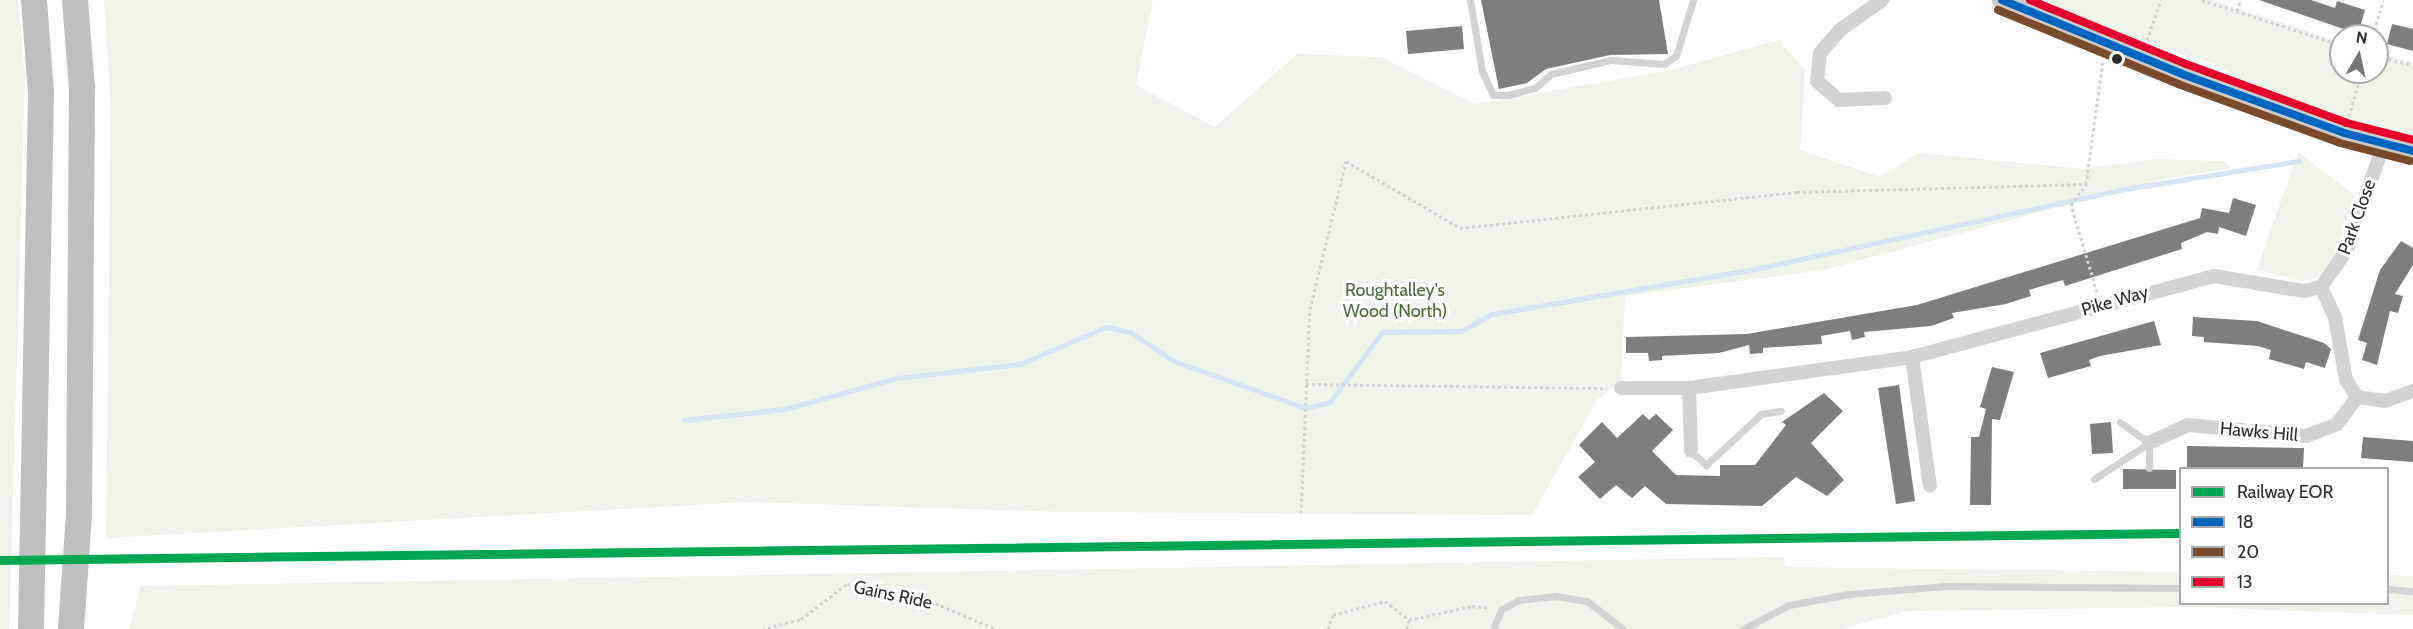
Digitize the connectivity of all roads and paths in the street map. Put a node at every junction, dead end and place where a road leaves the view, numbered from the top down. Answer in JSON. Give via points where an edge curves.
{"nodes":[{"id":1,"x":34,"y":0,"type":"edge"},
{"id":2,"x":75,"y":0,"type":"edge"},
{"id":3,"x":1470,"y":0,"type":"edge"},
{"id":4,"x":1693,"y":0,"type":"edge"},
{"id":5,"x":1882,"y":0,"type":"edge"},
{"id":6,"x":2002,"y":0,"type":"edge"},
{"id":7,"x":2161,"y":0,"type":"edge"},
{"id":8,"x":2202,"y":0,"type":"edge"},
{"id":9,"x":2241,"y":0,"type":"edge"},
{"id":10,"x":2383,"y":0,"type":"edge"},
{"id":11,"x":2237,"y":11,"type":"junction"},
{"id":12,"x":2376,"y":24,"type":"edge"},
{"id":13,"x":2329,"y":41,"type":"edge"},
{"id":14,"x":2146,"y":45,"type":"dead end"},
{"id":15,"x":2104,"y":56,"type":"dead end"},
{"id":16,"x":2389,"y":59,"type":"edge"},
{"id":17,"x":2413,"y":65,"type":"edge"},
{"id":18,"x":2358,"y":84,"type":"edge"},
{"id":19,"x":1885,"y":98,"type":"dead end"},
{"id":20,"x":2344,"y":133,"type":"junction"},
{"id":21,"x":2383,"y":146,"type":"junction"},
{"id":22,"x":2413,"y":151,"type":"edge"},
{"id":23,"x":2086,"y":184,"type":"junction"},
{"id":24,"x":2321,"y":287,"type":"junction"},
{"id":25,"x":2101,"y":305,"type":"junction"},
{"id":26,"x":1912,"y":357,"type":"junction"},
{"id":27,"x":1306,"y":384,"type":"junction"},
{"id":28,"x":1621,"y":388,"type":"joint"},
{"id":29,"x":1689,"y":388,"type":"junction"},
{"id":30,"x":2413,"y":391,"type":"edge"},
{"id":31,"x":2357,"y":397,"type":"junction"},
{"id":32,"x":1781,"y":411,"type":"dead end"},
{"id":33,"x":2120,"y":422,"type":"dead end"},
{"id":34,"x":2150,"y":443,"type":"junction"},
{"id":35,"x":1691,"y":451,"type":"joint"},
{"id":36,"x":2149,"y":468,"type":"dead end"},
{"id":37,"x":2094,"y":479,"type":"dead end"},
{"id":38,"x":1930,"y":486,"type":"dead end"},
{"id":39,"x":1301,"y":513,"type":"dead end"},
{"id":40,"x":2179,"y":588,"type":"edge"},
{"id":41,"x":2389,"y":589,"type":"edge"},
{"id":42,"x":2413,"y":591,"type":"edge"},
{"id":43,"x":1501,"y":610,"type":"junction"},
{"id":44,"x":1409,"y":620,"type":"junction"},
{"id":45,"x":71,"y":626,"type":"edge"},
{"id":46,"x":31,"y":627,"type":"edge"},
{"id":47,"x":762,"y":629,"type":"edge"},
{"id":48,"x":996,"y":629,"type":"edge"},
{"id":49,"x":1328,"y":629,"type":"edge"},
{"id":50,"x":1407,"y":629,"type":"edge"},
{"id":51,"x":1493,"y":629,"type":"edge"},
{"id":52,"x":1623,"y":629,"type":"edge"},
{"id":53,"x":1743,"y":629,"type":"edge"}],
"edges":[{"from":1,"to":46,"type":"highway","via":[[41,93],[36,524]]},
{"from":2,"to":45,"type":"highway","via":[[82,89],[79,516]]},
{"from":3,"to":4,"type":"lane","via":[[1482,71],[1493,95],[1508,95],[1535,88],[1551,74],[1611,60],[1664,64],[1676,56]]},
{"from":5,"to":19,"type":"street","via":[[1840,30],[1820,53],[1817,81],[1839,100]]},
{"from":6,"to":20,"type":"main road","via":[[2120,51]]},
{"from":7,"to":14,"type":"path"},
{"from":8,"to":11,"type":"path"},
{"from":9,"to":11,"type":"path"},
{"from":10,"to":12,"type":"path"},
{"from":11,"to":13,"type":"path"},
{"from":15,"to":23,"type":"path"},
{"from":16,"to":17,"type":"path"},
{"from":18,"to":20,"type":"path"},
{"from":20,"to":21,"type":"main road"},
{"from":21,"to":22,"type":"main road"},
{"from":21,"to":24,"type":"street","name":"Park Close","via":[[2347,250]]},
{"from":23,"to":25,"type":"path","via":[[2071,205]]},
{"from":23,"to":27,"type":"path","via":[[1797,192],[1460,228],[1346,161],[1310,309]]},
{"from":24,"to":25,"type":"street","name":"Pike Way","via":[[2296,291],[2214,276]]},
{"from":24,"to":31,"type":"street","via":[[2335,317],[2346,380]]},
{"from":25,"to":26,"type":"street","name":"Pike Way"},
{"from":26,"to":29,"type":"street","name":"Pike Way"},
{"from":26,"to":38,"type":"street"},
{"from":27,"to":28,"type":"path"},
{"from":27,"to":39,"type":"path"},
{"from":28,"to":29,"type":"street","name":"Pike Way"},
{"from":29,"to":35,"type":"street"},
{"from":30,"to":31,"type":"street","via":[[2385,401]]},
{"from":31,"to":34,"type":"street","name":"Hawks Hill","via":[[2337,424],[2307,436],[2188,425]]},
{"from":32,"to":35,"type":"lane","via":[[1761,414],[1706,465]]},
{"from":33,"to":34,"type":"lane"},
{"from":34,"to":36,"type":"lane"},
{"from":34,"to":37,"type":"lane"},
{"from":40,"to":53,"type":"lane","via":[[1946,586],[1849,594],[1789,605]]},
{"from":41,"to":42,"type":"lane"},
{"from":43,"to":44,"type":"path","via":[[1472,606]]},
{"from":43,"to":51,"type":"lane"},
{"from":43,"to":52,"type":"lane","via":[[1518,600],[1555,596],[1587,601]]},
{"from":44,"to":49,"type":"path","via":[[1385,601],[1333,615]]},
{"from":44,"to":50,"type":"path"},
{"from":47,"to":48,"type":"path","name":"Gains Ride","via":[[801,619],[847,585],[930,601]]}]}
